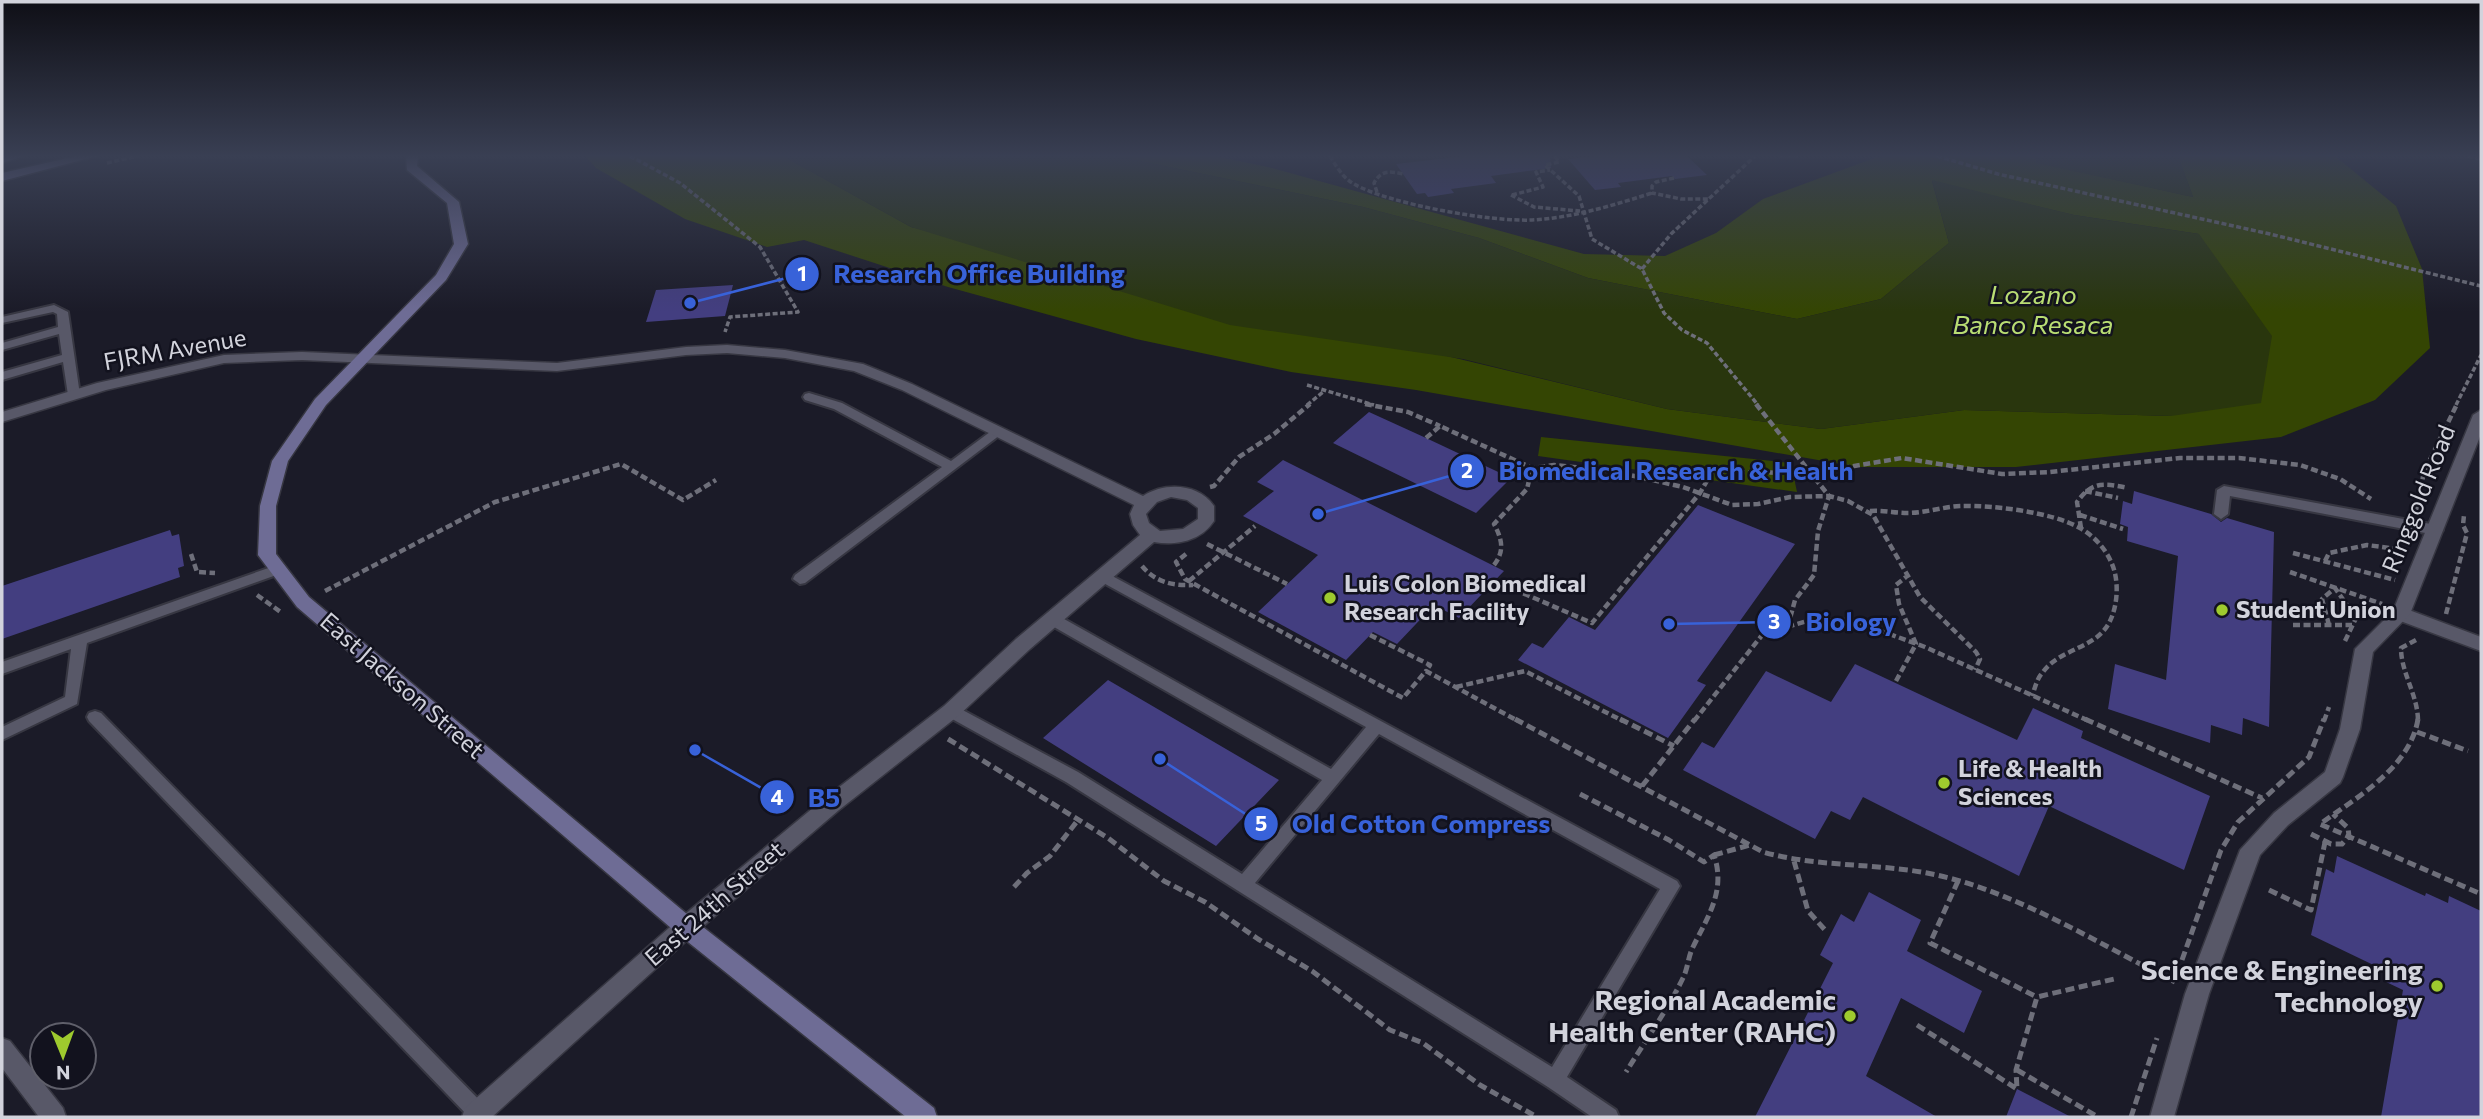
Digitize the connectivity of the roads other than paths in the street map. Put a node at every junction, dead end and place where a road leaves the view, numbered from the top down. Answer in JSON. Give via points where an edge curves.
{"nodes":[{"id":1,"x":454,"y":208,"type":"edge"},
{"id":2,"x":2,"y":320,"type":"edge"},
{"id":3,"x":64,"y":329,"type":"junction"},
{"id":4,"x":2,"y":347,"type":"edge"},
{"id":5,"x":69,"y":357,"type":"junction"},
{"id":6,"x":360,"y":360,"type":"junction"},
{"id":7,"x":2,"y":376,"type":"edge"},
{"id":8,"x":74,"y":395,"type":"junction"},
{"id":9,"x":809,"y":397,"type":"dead end"},
{"id":10,"x":2481,"y":415,"type":"edge"},
{"id":11,"x":2,"y":416,"type":"edge"},
{"id":12,"x":998,"y":432,"type":"junction"},
{"id":13,"x":950,"y":466,"type":"junction"},
{"id":14,"x":1144,"y":503,"type":"junction"},
{"id":15,"x":2221,"y":514,"type":"dead end"},
{"id":16,"x":2436,"y":530,"type":"junction"},
{"id":17,"x":1152,"y":534,"type":"junction"},
{"id":18,"x":277,"y":570,"type":"junction"},
{"id":19,"x":1103,"y":576,"type":"junction"},
{"id":20,"x":800,"y":579,"type":"dead end"},
{"id":21,"x":2390,"y":605,"type":"junction"},
{"id":22,"x":1052,"y":619,"type":"junction"},
{"id":23,"x":80,"y":640,"type":"junction"},
{"id":24,"x":2481,"y":644,"type":"edge"},
{"id":25,"x":2,"y":668,"type":"edge"},
{"id":26,"x":951,"y":711,"type":"junction"},
{"id":27,"x":95,"y":717,"type":"dead end"},
{"id":28,"x":1377,"y":725,"type":"junction"},
{"id":29,"x":2,"y":734,"type":"edge"},
{"id":30,"x":1333,"y":778,"type":"junction"},
{"id":31,"x":1244,"y":885,"type":"junction"},
{"id":32,"x":686,"y":927,"type":"junction"},
{"id":33,"x":2,"y":1049,"type":"edge"},
{"id":34,"x":1555,"y":1080,"type":"junction"},
{"id":35,"x":478,"y":1116,"type":"edge"},
{"id":36,"x":54,"y":1117,"type":"edge"},
{"id":37,"x":925,"y":1117,"type":"edge"},
{"id":38,"x":1609,"y":1117,"type":"edge"},
{"id":39,"x":2162,"y":1117,"type":"edge"}],
"edges":[{"from":1,"to":6,"type":"main road","name":"East Jackson Street","via":[[461,244],[441,277]]},
{"from":2,"to":3,"type":"lane","via":[[54,308],[62,312]]},
{"from":3,"to":4,"type":"lane"},
{"from":3,"to":5,"type":"lane"},
{"from":5,"to":7,"type":"lane"},
{"from":5,"to":8,"type":"lane"},
{"from":6,"to":8,"type":"street","name":"FJRM Avenue","via":[[302,356],[224,359]]},
{"from":6,"to":12,"type":"street","name":"FJRM Avenue","via":[[535,367],[686,351],[785,354],[858,367]]},
{"from":6,"to":18,"type":"main road","name":"East Jackson Street","via":[[320,402],[279,461],[268,506],[267,555]]},
{"from":8,"to":11,"type":"street","name":"FJRM Avenue"},
{"from":9,"to":13,"type":"lane","via":[[838,406]]},
{"from":10,"to":16,"type":"street","name":"Ringgold Road"},
{"from":12,"to":13,"type":"lane"},
{"from":12,"to":14,"type":"street","name":"FJRM Avenue"},
{"from":13,"to":20,"type":"lane"},
{"from":14,"to":17,"type":"street","via":[[1138,520]]},
{"from":14,"to":17,"type":"street","via":[[1161,494],[1182,493],[1200,500],[1208,513],[1202,528],[1184,537]]},
{"from":15,"to":16,"type":"lane","via":[[2224,490]]},
{"from":16,"to":21,"type":"street","name":"Ringgold Road"},
{"from":17,"to":19,"type":"street","name":"East 24th Street"},
{"from":18,"to":23,"type":"lane"},
{"from":18,"to":32,"type":"main road","name":"East Jackson Street","via":[[303,602]]},
{"from":19,"to":22,"type":"street","name":"East 24th Street"},
{"from":19,"to":28,"type":"lane"},
{"from":21,"to":24,"type":"street"},
{"from":21,"to":39,"type":"street","name":"Ringgold Road","via":[[2364,649],[2350,729],[2333,777],[2251,850],[2197,994]]},
{"from":22,"to":26,"type":"street","name":"East 24th Street"},
{"from":22,"to":30,"type":"lane"},
{"from":23,"to":25,"type":"lane"},
{"from":23,"to":29,"type":"lane","via":[[72,700]]},
{"from":26,"to":31,"type":"lane","via":[[1072,777]]},
{"from":26,"to":32,"type":"street","name":"East 24th Street"},
{"from":27,"to":35,"type":"lane"},
{"from":28,"to":30,"type":"lane"},
{"from":28,"to":34,"type":"lane","via":[[1671,886]]},
{"from":30,"to":31,"type":"lane"},
{"from":31,"to":34,"type":"lane"},
{"from":32,"to":35,"type":"street","name":"East 24th Street"},
{"from":32,"to":37,"type":"main road","name":"East Jackson Street"},
{"from":33,"to":36,"type":"street"},
{"from":34,"to":38,"type":"lane"}]}
